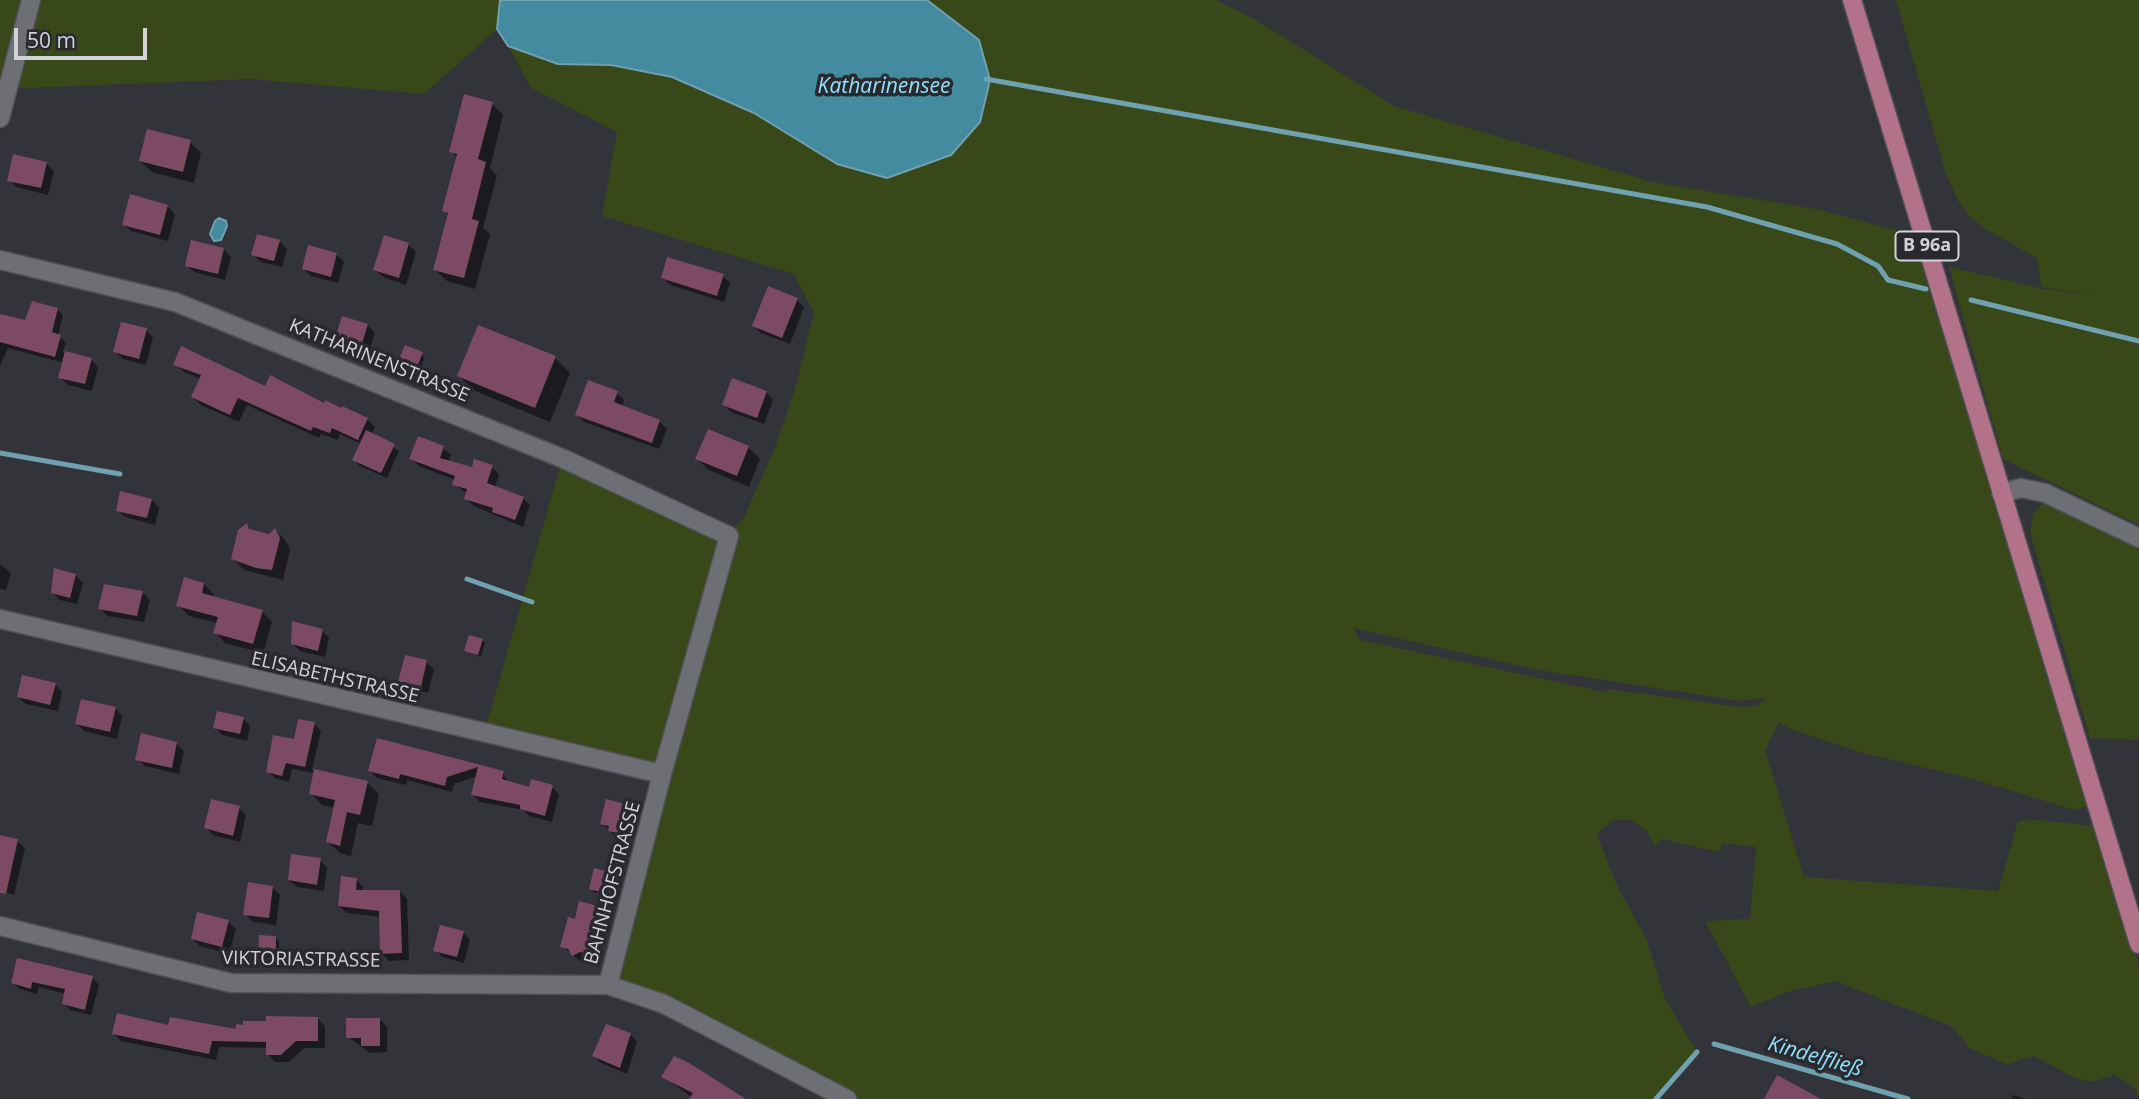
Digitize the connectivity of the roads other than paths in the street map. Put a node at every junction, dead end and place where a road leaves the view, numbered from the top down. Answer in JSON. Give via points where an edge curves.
{"nodes":[{"id":1,"x":30,"y":0,"type":"edge"},
{"id":2,"x":1852,"y":0,"type":"edge"},
{"id":3,"x":0,"y":118,"type":"edge"},
{"id":4,"x":0,"y":260,"type":"edge"},
{"id":5,"x":2001,"y":493,"type":"junction"},
{"id":6,"x":729,"y":536,"type":"joint"},
{"id":7,"x":2139,"y":538,"type":"edge"},
{"id":8,"x":0,"y":618,"type":"edge"},
{"id":9,"x":662,"y":774,"type":"junction"},
{"id":10,"x":0,"y":926,"type":"edge"},
{"id":11,"x":2139,"y":944,"type":"edge"},
{"id":12,"x":608,"y":985,"type":"junction"},
{"id":13,"x":847,"y":1099,"type":"edge"}],
"edges":[{"from":1,"to":3,"type":"street"},
{"from":2,"to":5,"type":"main road","number":"B 96a"},
{"from":4,"to":6,"type":"street","name":"KATHARINENSTRASSE","via":[[156,296],[211,316],[564,459]]},
{"from":5,"to":7,"type":"street","via":[[2021,488],[2045,494]]},
{"from":5,"to":11,"type":"main road","number":"B 96a"},
{"from":6,"to":9,"type":"street","name":"BAHNHOFSTRASSE"},
{"from":8,"to":9,"type":"street","name":"ELISABETHSTRASSE"},
{"from":9,"to":12,"type":"street","name":"BAHNHOFSTRASSE"},
{"from":10,"to":12,"type":"street","name":"VIKTORIASTRASSE","via":[[231,983]]},
{"from":12,"to":13,"type":"street","name":"BAHNHOFSTRASSE","via":[[664,1004]]}]}
